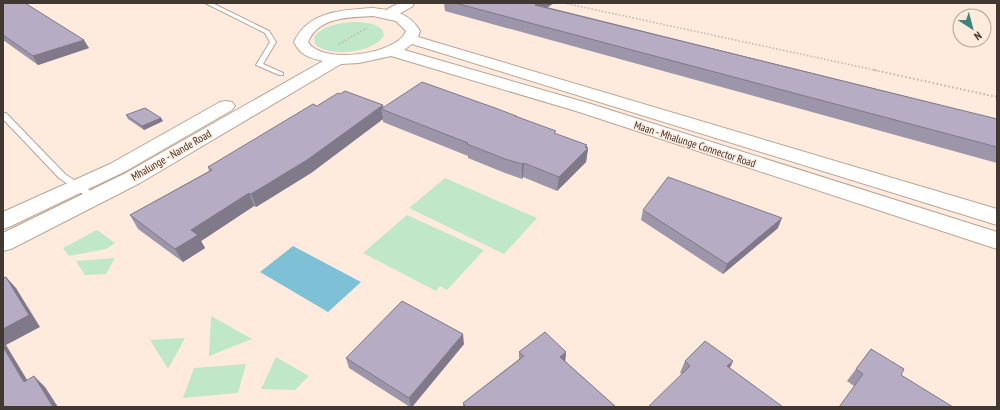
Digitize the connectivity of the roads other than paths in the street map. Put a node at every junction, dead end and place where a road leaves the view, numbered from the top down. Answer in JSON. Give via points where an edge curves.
{"nodes":[{"id":1,"x":208,"y":3,"type":"edge"},
{"id":2,"x":408,"y":3,"type":"edge"},
{"id":3,"x":389,"y":14,"type":"junction"},
{"id":4,"x":410,"y":39,"type":"junction"},
{"id":5,"x":391,"y":51,"type":"junction"},
{"id":6,"x":317,"y":55,"type":"junction"},
{"id":7,"x":336,"y":60,"type":"junction"},
{"id":8,"x":281,"y":74,"type":"junction"},
{"id":9,"x":3,"y":115,"type":"edge"},
{"id":10,"x":79,"y":186,"type":"junction"},
{"id":11,"x":95,"y":198,"type":"junction"},
{"id":12,"x":997,"y":217,"type":"edge"},
{"id":13,"x":3,"y":221,"type":"edge"},
{"id":14,"x":997,"y":241,"type":"edge"},
{"id":15,"x":3,"y":243,"type":"edge"}],
"edges":[{"from":1,"to":8,"type":"lane","via":[[267,32],[273,42],[259,65]]},
{"from":2,"to":3,"type":"main road"},
{"from":3,"to":4,"type":"main road","via":[[410,24],[413,31]]},
{"from":3,"to":6,"type":"main road","via":[[361,13],[338,16],[310,27],[303,34],[301,42],[306,49]]},
{"from":4,"to":5,"type":"main road"},
{"from":4,"to":12,"type":"main road","name":"Maan - Mhalunge Connector Road"},
{"from":5,"to":7,"type":"main road","via":[[373,56]]},
{"from":5,"to":14,"type":"main road","name":"Maan - Mhalunge Connector Road","via":[[585,108]]},
{"from":6,"to":7,"type":"main road"},
{"from":6,"to":8,"type":"main road","name":"Mhalunge - Nande Road"},
{"from":7,"to":11,"type":"main road","name":"Mhalunge - Nande Road"},
{"from":8,"to":10,"type":"main road","name":"Mhalunge - Nande Road","via":[[117,168]]},
{"from":9,"to":10,"type":"lane","via":[[62,176]]},
{"from":10,"to":11,"type":"lane"},
{"from":10,"to":13,"type":"main road","name":"Mhalunge - Nande Road"},
{"from":11,"to":15,"type":"main road","name":"Mhalunge - Nande Road"}]}
